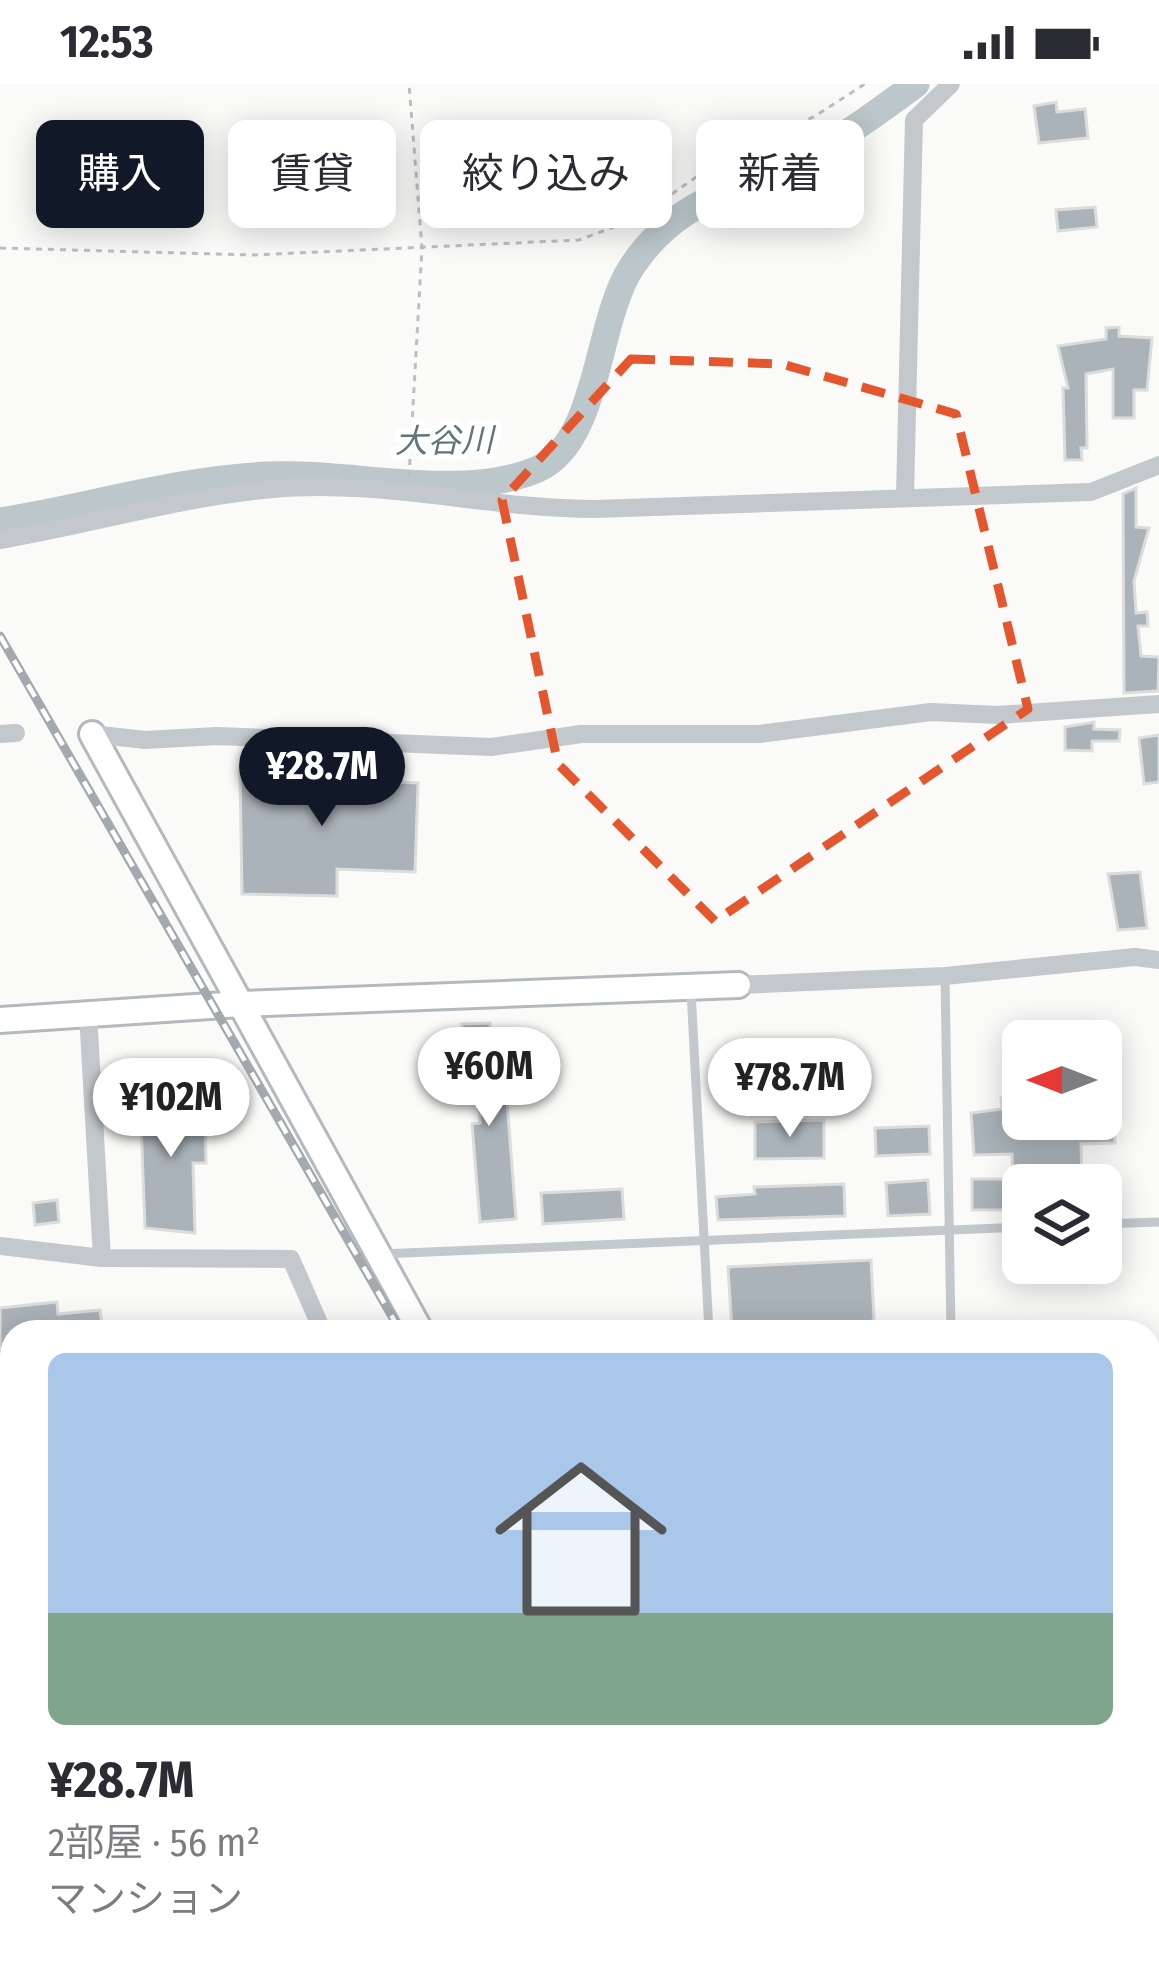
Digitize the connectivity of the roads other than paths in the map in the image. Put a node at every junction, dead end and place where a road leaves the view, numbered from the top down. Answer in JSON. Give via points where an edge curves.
{"nodes":[{"id":1,"x":950,"y":84,"type":"edge"},
{"id":2,"x":1159,"y":465,"type":"edge"},
{"id":3,"x":905,"y":496,"type":"junction"},
{"id":4,"x":0,"y":540,"type":"edge"},
{"id":5,"x":1159,"y":704,"type":"edge"},
{"id":6,"x":92,"y":734,"type":"joint"},
{"id":7,"x":1159,"y":961,"type":"edge"},
{"id":8,"x":945,"y":976,"type":"junction"},
{"id":9,"x":737,"y":985,"type":"joint"},
{"id":10,"x":691,"y":986,"type":"junction"},
{"id":11,"x":240,"y":1004,"type":"junction"},
{"id":12,"x":88,"y":1015,"type":"junction"},
{"id":13,"x":0,"y":1020,"type":"edge"},
{"id":14,"x":1159,"y":1222,"type":"edge"},
{"id":15,"x":1122,"y":1223,"type":"edge"},
{"id":16,"x":1002,"y":1228,"type":"edge"},
{"id":17,"x":946,"y":1230,"type":"junction"},
{"id":18,"x":705,"y":1239,"type":"junction"},
{"id":19,"x":0,"y":1246,"type":"edge"},
{"id":20,"x":382,"y":1254,"type":"junction"},
{"id":21,"x":102,"y":1258,"type":"junction"},
{"id":22,"x":317,"y":1320,"type":"edge"},
{"id":23,"x":415,"y":1320,"type":"edge"},
{"id":24,"x":708,"y":1320,"type":"edge"},
{"id":25,"x":950,"y":1320,"type":"edge"}],
"edges":[{"from":1,"to":3,"type":"street","via":[[914,120]]},
{"from":2,"to":3,"type":"street","via":[[1091,492]]},
{"from":3,"to":4,"type":"street","via":[[551,509],[408,490],[273,488]]},
{"from":5,"to":6,"type":"street","via":[[931,712],[759,734],[581,734],[491,747]]},
{"from":6,"to":11,"type":"street"},
{"from":7,"to":8,"type":"street"},
{"from":8,"to":9,"type":"street"},
{"from":8,"to":17,"type":"lane"},
{"from":9,"to":10,"type":"street"},
{"from":10,"to":11,"type":"street"},
{"from":10,"to":18,"type":"lane"},
{"from":11,"to":12,"type":"street"},
{"from":11,"to":20,"type":"street"},
{"from":12,"to":13,"type":"street"},
{"from":12,"to":21,"type":"street"},
{"from":14,"to":15,"type":"lane"},
{"from":16,"to":17,"type":"lane"},
{"from":17,"to":18,"type":"lane"},
{"from":17,"to":25,"type":"lane"},
{"from":18,"to":20,"type":"lane"},
{"from":18,"to":24,"type":"lane"},
{"from":19,"to":21,"type":"street"},
{"from":20,"to":23,"type":"street"},
{"from":21,"to":22,"type":"street","via":[[290,1259]]}]}
